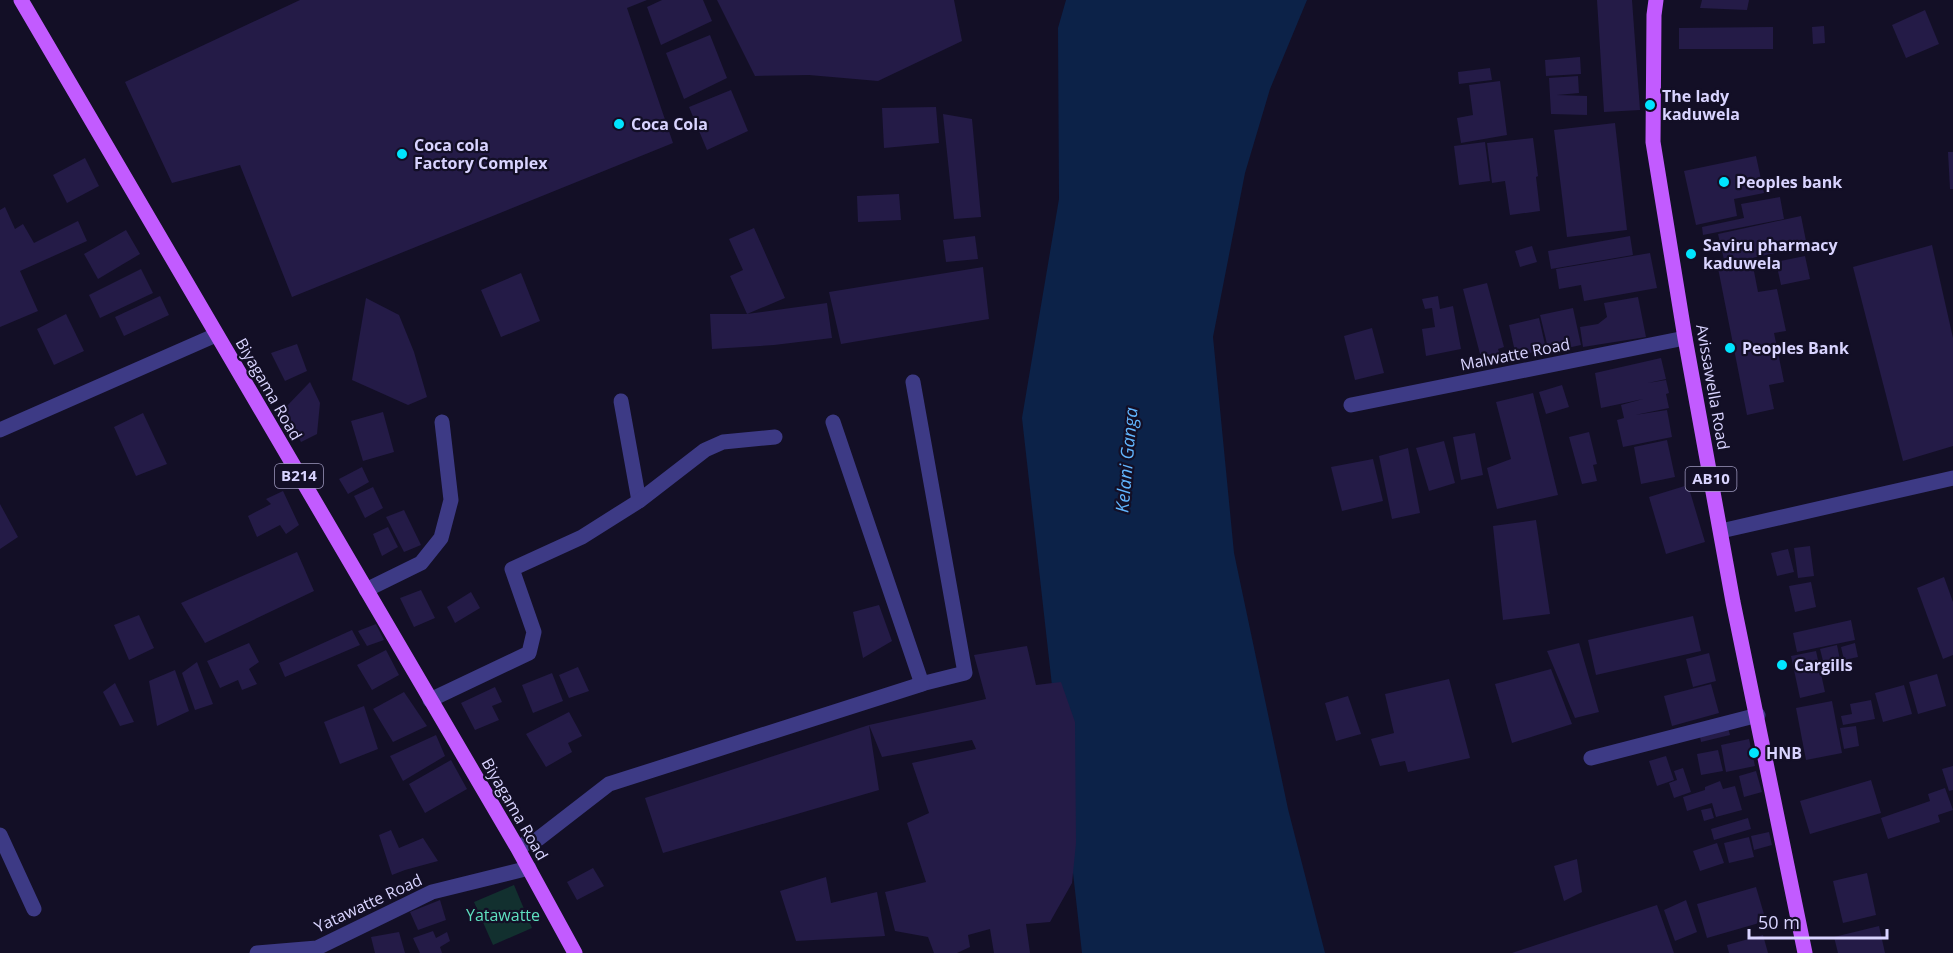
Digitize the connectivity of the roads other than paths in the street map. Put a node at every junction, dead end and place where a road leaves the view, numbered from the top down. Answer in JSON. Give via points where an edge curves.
{"nodes":[{"id":1,"x":21,"y":0,"type":"edge"},
{"id":2,"x":1656,"y":0,"type":"edge"},
{"id":3,"x":216,"y":335,"type":"junction"},
{"id":4,"x":1685,"y":338,"type":"junction"},
{"id":5,"x":913,"y":382,"type":"dead end"},
{"id":6,"x":621,"y":401,"type":"dead end"},
{"id":7,"x":1351,"y":405,"type":"dead end"},
{"id":8,"x":442,"y":422,"type":"dead end"},
{"id":9,"x":833,"y":422,"type":"dead end"},
{"id":10,"x":0,"y":430,"type":"edge"},
{"id":11,"x":774,"y":437,"type":"dead end"},
{"id":12,"x":1953,"y":478,"type":"edge"},
{"id":13,"x":639,"y":501,"type":"junction"},
{"id":14,"x":1720,"y":531,"type":"junction"},
{"id":15,"x":366,"y":590,"type":"junction"},
{"id":16,"x":917,"y":685,"type":"junction"},
{"id":17,"x":430,"y":700,"type":"junction"},
{"id":18,"x":1758,"y":715,"type":"junction"},
{"id":19,"x":1591,"y":758,"type":"dead end"},
{"id":20,"x":0,"y":835,"type":"edge"},
{"id":21,"x":517,"y":847,"type":"junction"},
{"id":22,"x":529,"y":868,"type":"junction"},
{"id":23,"x":34,"y":909,"type":"dead end"},
{"id":24,"x":257,"y":953,"type":"edge"},
{"id":25,"x":575,"y":953,"type":"edge"},
{"id":26,"x":1805,"y":953,"type":"edge"}],
"edges":[{"from":1,"to":3,"type":"main road","name":"Biyagama Road","number":"B214"},
{"from":2,"to":4,"type":"main road","name":"Avissawella Road","number":"AB10","via":[[1653,142]]},
{"from":3,"to":10,"type":"street"},
{"from":3,"to":15,"type":"main road","name":"Biyagama Road","number":"B214"},
{"from":4,"to":7,"type":"street","name":"Malwatte Road"},
{"from":4,"to":14,"type":"main road","name":"Avissawella Road","number":"AB10"},
{"from":5,"to":16,"type":"street","via":[[965,673]]},
{"from":6,"to":13,"type":"street"},
{"from":8,"to":15,"type":"street","via":[[452,501],[441,538],[421,563]]},
{"from":9,"to":16,"type":"street","via":[[922,684]]},
{"from":11,"to":13,"type":"street","via":[[723,442],[705,450]]},
{"from":12,"to":14,"type":"street"},
{"from":13,"to":17,"type":"street","via":[[582,537],[512,569],[534,632],[529,653]]},
{"from":14,"to":18,"type":"main road","name":"Avissawella Road","number":"AB10"},
{"from":15,"to":17,"type":"main road","name":"Biyagama Road","number":"B214"},
{"from":16,"to":21,"type":"street","via":[[609,784],[538,839]]},
{"from":17,"to":21,"type":"main road","name":"Biyagama Road","number":"B214"},
{"from":18,"to":19,"type":"street"},
{"from":18,"to":26,"type":"main road","name":"Avissawella Road","number":"AB10"},
{"from":20,"to":23,"type":"street"},
{"from":21,"to":22,"type":"main road","name":"Biyagama Road","number":"B214"},
{"from":22,"to":24,"type":"street","name":"Yatawatte Road","via":[[432,892],[317,948]]},
{"from":22,"to":25,"type":"main road","name":"Biyagama Road","number":"B214"}]}
